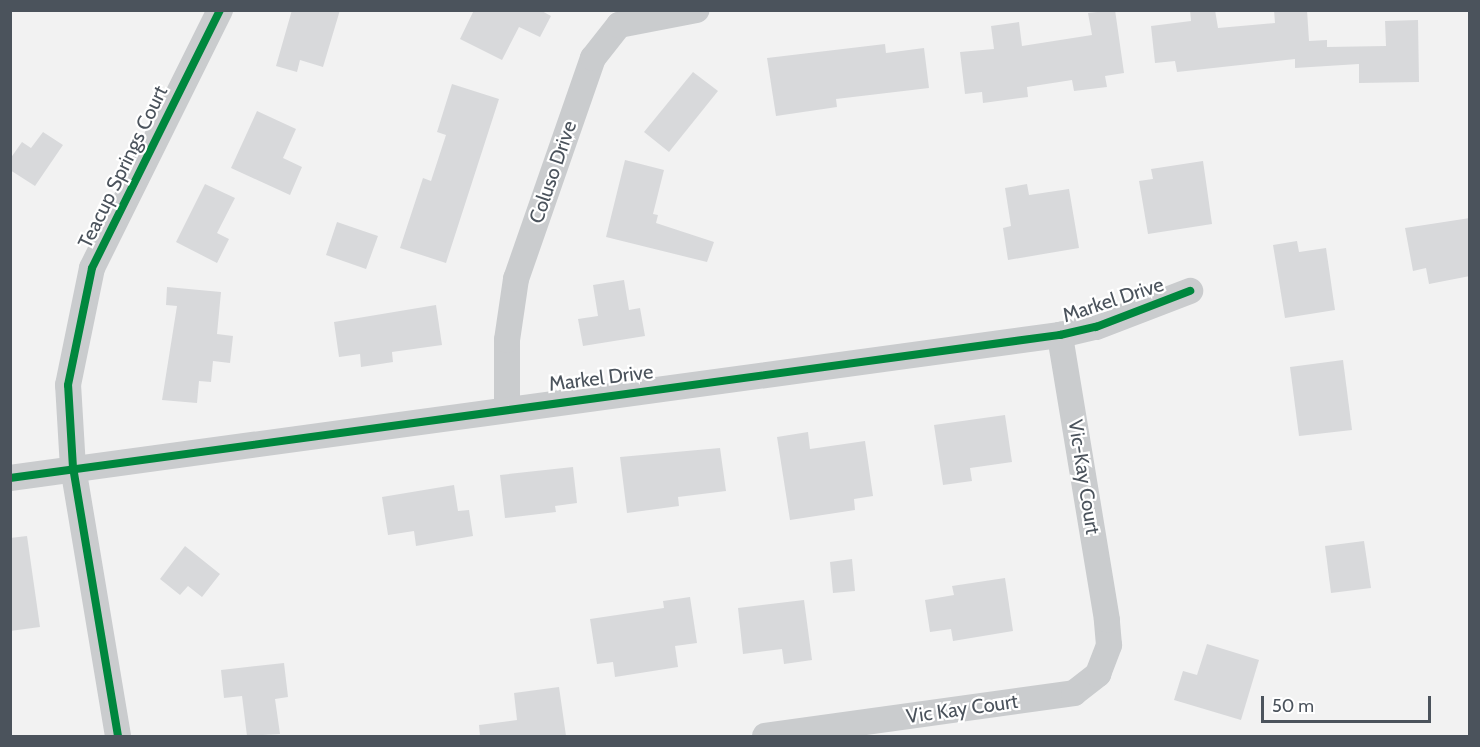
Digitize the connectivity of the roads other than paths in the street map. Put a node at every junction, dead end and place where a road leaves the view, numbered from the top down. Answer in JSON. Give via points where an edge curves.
{"nodes":[{"id":1,"x":220,"y":10,"type":"edge"},
{"id":2,"x":697,"y":10,"type":"edge"},
{"id":3,"x":1190,"y":291,"type":"dead end"},
{"id":4,"x":1060,"y":334,"type":"junction"},
{"id":5,"x":507,"y":407,"type":"junction"},
{"id":6,"x":73,"y":468,"type":"junction"},
{"id":7,"x":10,"y":478,"type":"edge"},
{"id":8,"x":1107,"y":620,"type":"joint"},
{"id":9,"x":118,"y":736,"type":"edge"},
{"id":10,"x":765,"y":736,"type":"edge"}],
"edges":[{"from":1,"to":6,"type":"street","name":"Teacup Springs Court","via":[[92,268],[68,385]]},
{"from":2,"to":5,"type":"street","name":"Coluso Drive","via":[[619,25],[593,58],[516,279],[507,340]]},
{"from":3,"to":4,"type":"street","name":"Markel Drive","via":[[1095,327]]},
{"from":4,"to":5,"type":"street","name":"Markel Drive"},
{"from":4,"to":8,"type":"street","name":"Vic-Kay Court"},
{"from":5,"to":6,"type":"street","name":"Markel Drive"},
{"from":6,"to":7,"type":"street","name":"Markel Drive"},
{"from":6,"to":9,"type":"street","name":"Teacup Springs Court"},
{"from":8,"to":10,"type":"street","name":"Vic Kay Court","via":[[1109,645],[1098,674],[1074,693]]}]}
